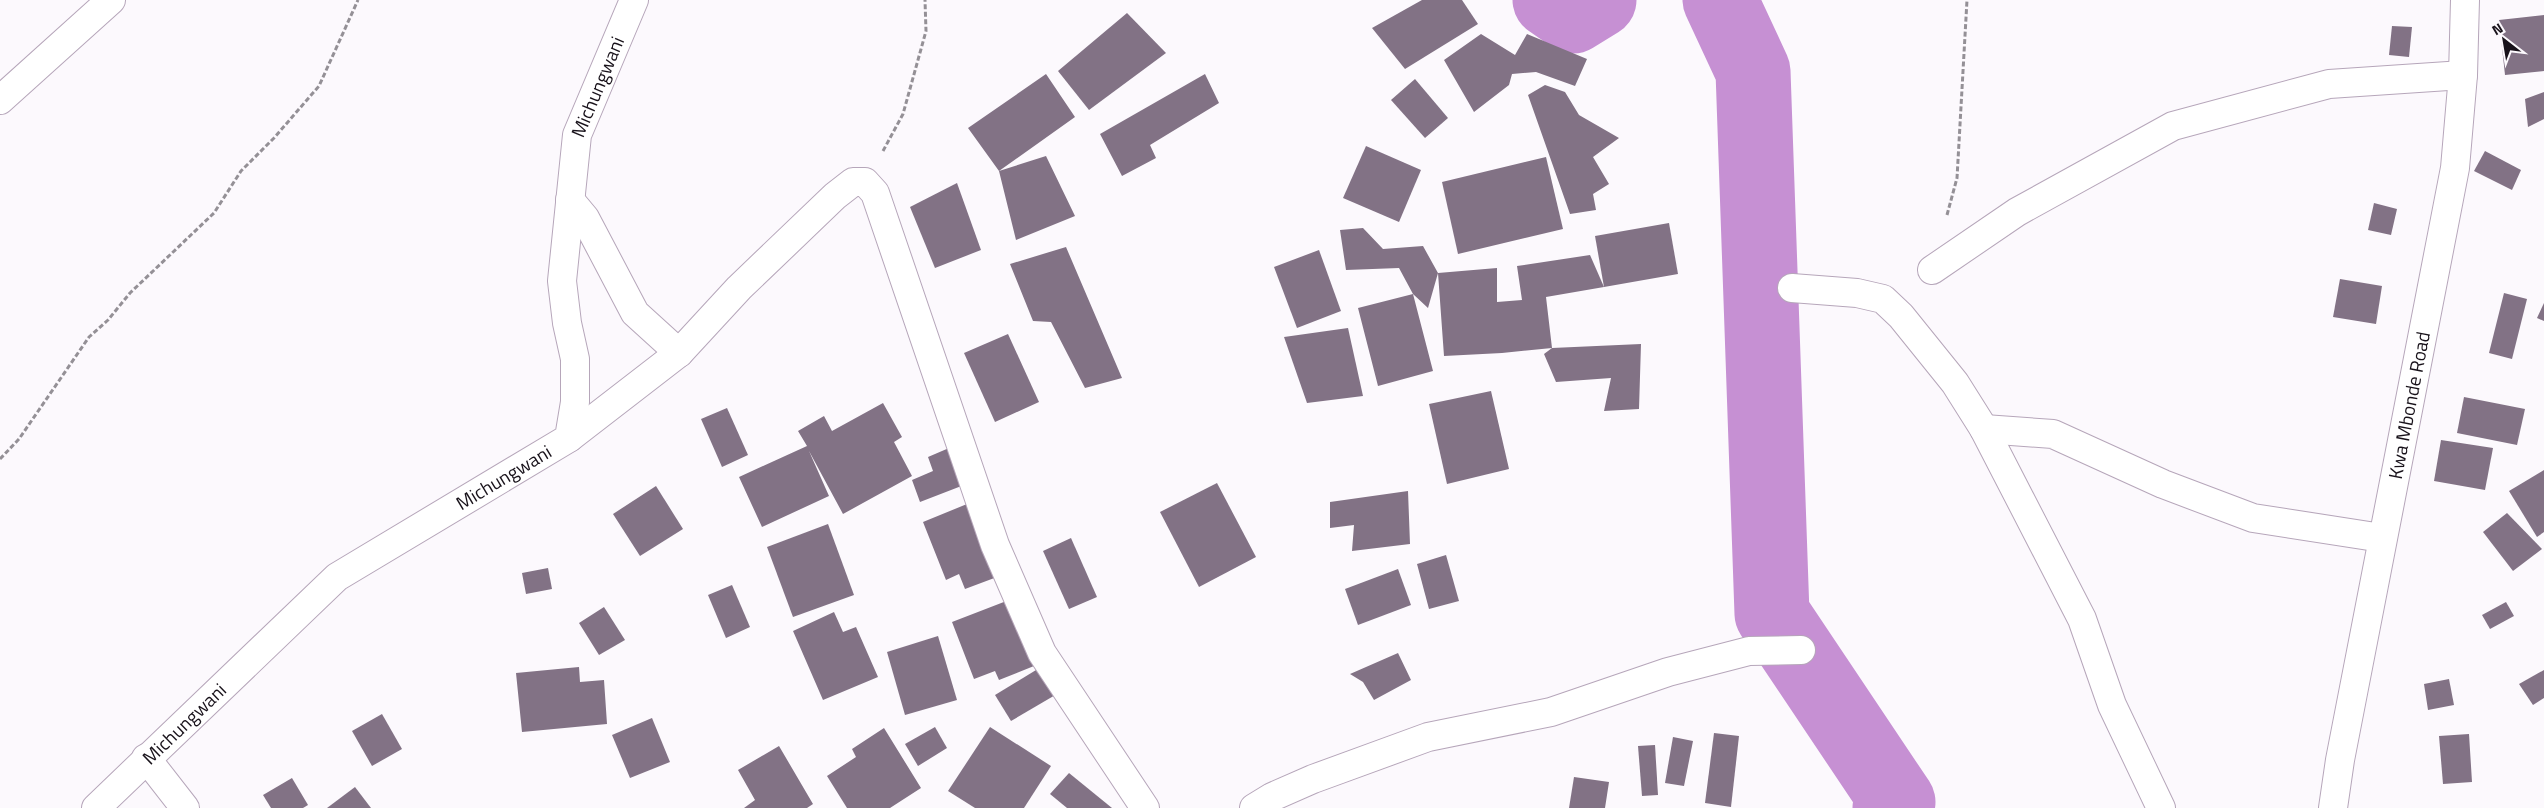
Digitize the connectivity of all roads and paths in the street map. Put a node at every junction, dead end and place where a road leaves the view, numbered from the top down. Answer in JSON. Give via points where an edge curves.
{"nodes":[{"id":1,"x":111,"y":0,"type":"edge"},
{"id":2,"x":358,"y":0,"type":"edge"},
{"id":3,"x":634,"y":0,"type":"edge"},
{"id":4,"x":925,"y":0,"type":"edge"},
{"id":5,"x":1967,"y":0,"type":"edge"},
{"id":6,"x":2465,"y":0,"type":"edge"},
{"id":7,"x":2463,"y":75,"type":"junction"},
{"id":8,"x":0,"y":100,"type":"edge"},
{"id":9,"x":866,"y":182,"type":"junction"},
{"id":10,"x":570,"y":200,"type":"junction"},
{"id":11,"x":1932,"y":270,"type":"joint"},
{"id":12,"x":1792,"y":288,"type":"dead end"},
{"id":13,"x":679,"y":353,"type":"junction"},
{"id":14,"x":1984,"y":429,"type":"junction"},
{"id":15,"x":569,"y":438,"type":"junction"},
{"id":16,"x":0,"y":459,"type":"edge"},
{"id":17,"x":2382,"y":538,"type":"junction"},
{"id":18,"x":1801,"y":650,"type":"dead end"},
{"id":19,"x":146,"y":758,"type":"junction"},
{"id":20,"x":96,"y":808,"type":"edge"},
{"id":21,"x":185,"y":808,"type":"edge"},
{"id":22,"x":1145,"y":808,"type":"edge"},
{"id":23,"x":1254,"y":808,"type":"edge"},
{"id":24,"x":2161,"y":808,"type":"edge"},
{"id":25,"x":2333,"y":808,"type":"edge"}],
"edges":[{"from":1,"to":8,"type":"street"},
{"from":2,"to":16,"type":"path","via":[[319,86],[241,172],[214,213],[89,337],[19,439]]},
{"from":3,"to":10,"type":"street","name":"Michungwani","via":[[577,135]]},
{"from":4,"to":9,"type":"path","via":[[926,31],[903,114]]},
{"from":5,"to":11,"type":"path","via":[[1957,178]]},
{"from":6,"to":7,"type":"street","name":"Kwa Mbonde Road"},
{"from":7,"to":11,"type":"street","via":[[2329,84],[2173,126],[2017,212]]},
{"from":7,"to":17,"type":"street","name":"Kwa Mbonde Road","via":[[2455,168]]},
{"from":9,"to":13,"type":"street","via":[[853,182],[835,196],[739,288]]},
{"from":9,"to":22,"type":"street","via":[[875,193],[995,545],[1042,652]]},
{"from":10,"to":13,"type":"street","via":[[585,218],[635,313]]},
{"from":10,"to":15,"type":"street","name":"Michungwani","via":[[562,281],[574,359],[575,402]]},
{"from":12,"to":14,"type":"street","via":[[1858,293],[1883,299],[1901,316],[1955,383]]},
{"from":13,"to":15,"type":"street"},
{"from":14,"to":17,"type":"street","via":[[2054,434],[2163,484],[2253,518]]},
{"from":14,"to":24,"type":"street","via":[[2082,619],[2112,704]]},
{"from":15,"to":19,"type":"street","name":"Michungwani","via":[[338,577]]},
{"from":17,"to":25,"type":"street","name":"Kwa Mbonde Road"},
{"from":18,"to":23,"type":"street","via":[[1749,651],[1668,672],[1551,712],[1428,737],[1313,779]]},
{"from":19,"to":20,"type":"street","name":"Michungwani"},
{"from":19,"to":21,"type":"street"}]}
